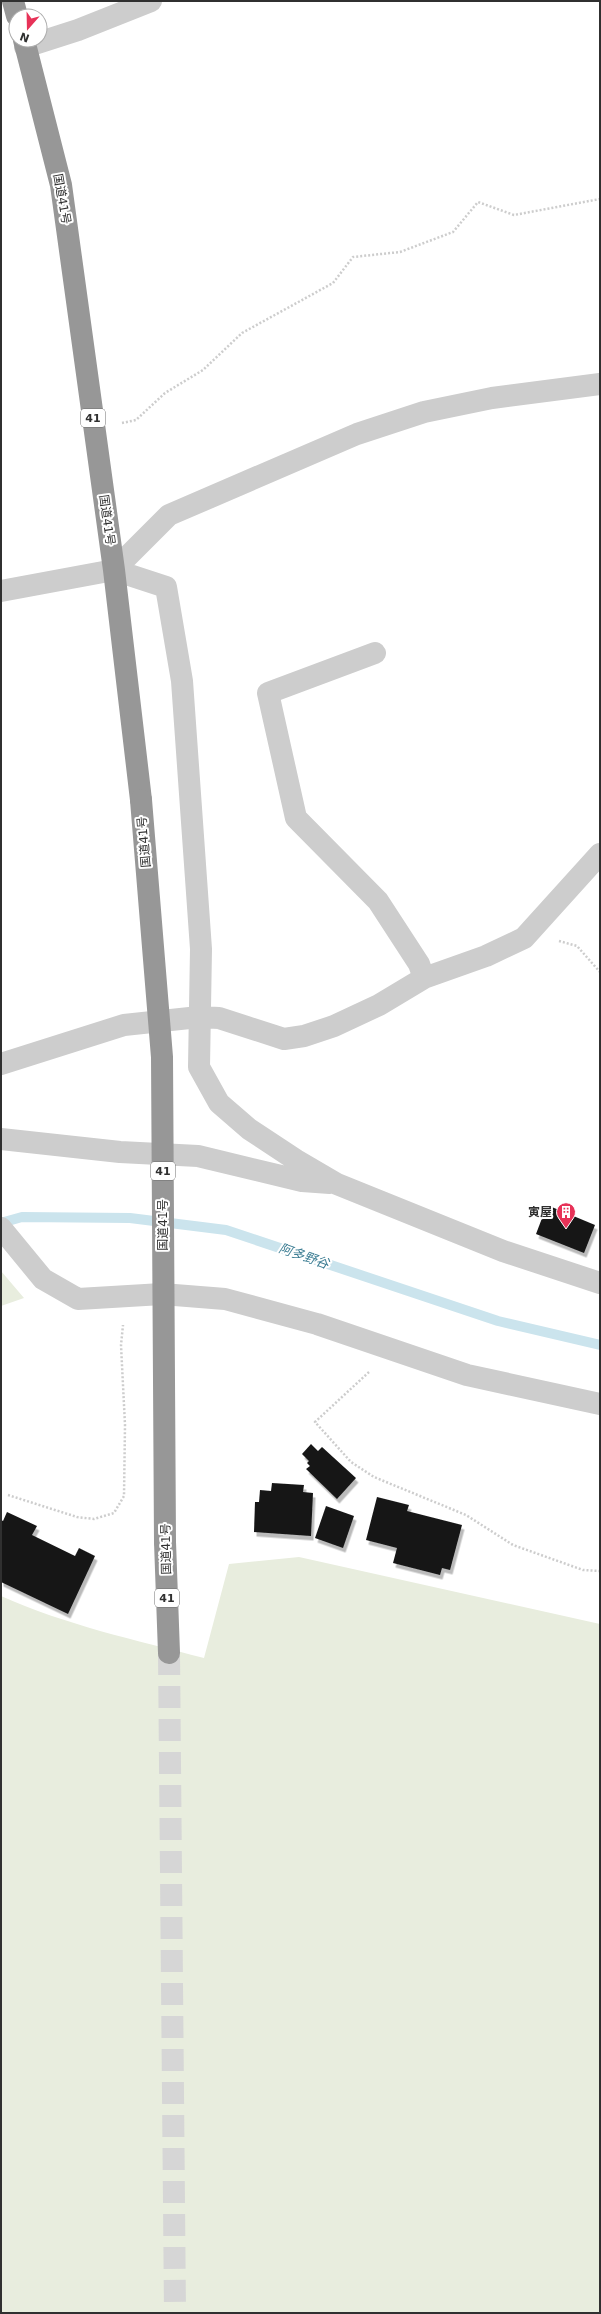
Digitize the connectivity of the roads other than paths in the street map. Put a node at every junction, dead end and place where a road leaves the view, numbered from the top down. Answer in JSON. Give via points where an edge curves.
{"nodes":[{"id":1,"x":151,"y":1,"type":"edge"},
{"id":2,"x":48,"y":37,"type":"edge"},
{"id":3,"x":25,"y":48,"type":"edge"},
{"id":4,"x":600,"y":384,"type":"edge"},
{"id":5,"x":114,"y":570,"type":"junction"},
{"id":6,"x":1,"y":591,"type":"edge"},
{"id":7,"x":375,"y":653,"type":"dead end"},
{"id":8,"x":600,"y":854,"type":"edge"},
{"id":9,"x":424,"y":978,"type":"junction"},
{"id":10,"x":199,"y":1017,"type":"junction"},
{"id":11,"x":1,"y":1064,"type":"edge"},
{"id":12,"x":1,"y":1140,"type":"edge"},
{"id":13,"x":337,"y":1184,"type":"junction"},
{"id":14,"x":1,"y":1228,"type":"edge"},
{"id":15,"x":600,"y":1283,"type":"edge"},
{"id":16,"x":600,"y":1404,"type":"edge"},
{"id":17,"x":169,"y":1653,"type":"tunnel mouth"}],
"edges":[{"from":1,"to":2,"type":"street","via":[[78,30]]},
{"from":3,"to":5,"type":"highway","name":"国道41号","number":"41","via":[[61,185]]},
{"from":4,"to":5,"type":"street","via":[[492,398],[424,412],[357,434],[169,515]]},
{"from":5,"to":6,"type":"street"},
{"from":5,"to":10,"type":"street","via":[[166,587],[182,688],[201,949]]},
{"from":5,"to":17,"type":"highway","name":"国道41号","number":"41","bridge":true,"via":[[141,800],[162,1057],[165,1542]]},
{"from":7,"to":9,"type":"street","via":[[268,693],[296,818],[378,901],[419,964]]},
{"from":8,"to":9,"type":"street","via":[[524,938],[486,956]]},
{"from":9,"to":10,"type":"street","via":[[379,1005],[334,1026],[304,1036],[284,1039],[219,1018]]},
{"from":10,"to":11,"type":"street","via":[[124,1025]]},
{"from":10,"to":13,"type":"street","via":[[199,1067],[219,1103],[249,1129]]},
{"from":12,"to":13,"type":"street","via":[[120,1152],[198,1156],[302,1181]]},
{"from":13,"to":15,"type":"street","via":[[503,1251]]},
{"from":14,"to":16,"type":"street","via":[[43,1279],[78,1299],[162,1294],[225,1299],[317,1324],[467,1374]]}]}
